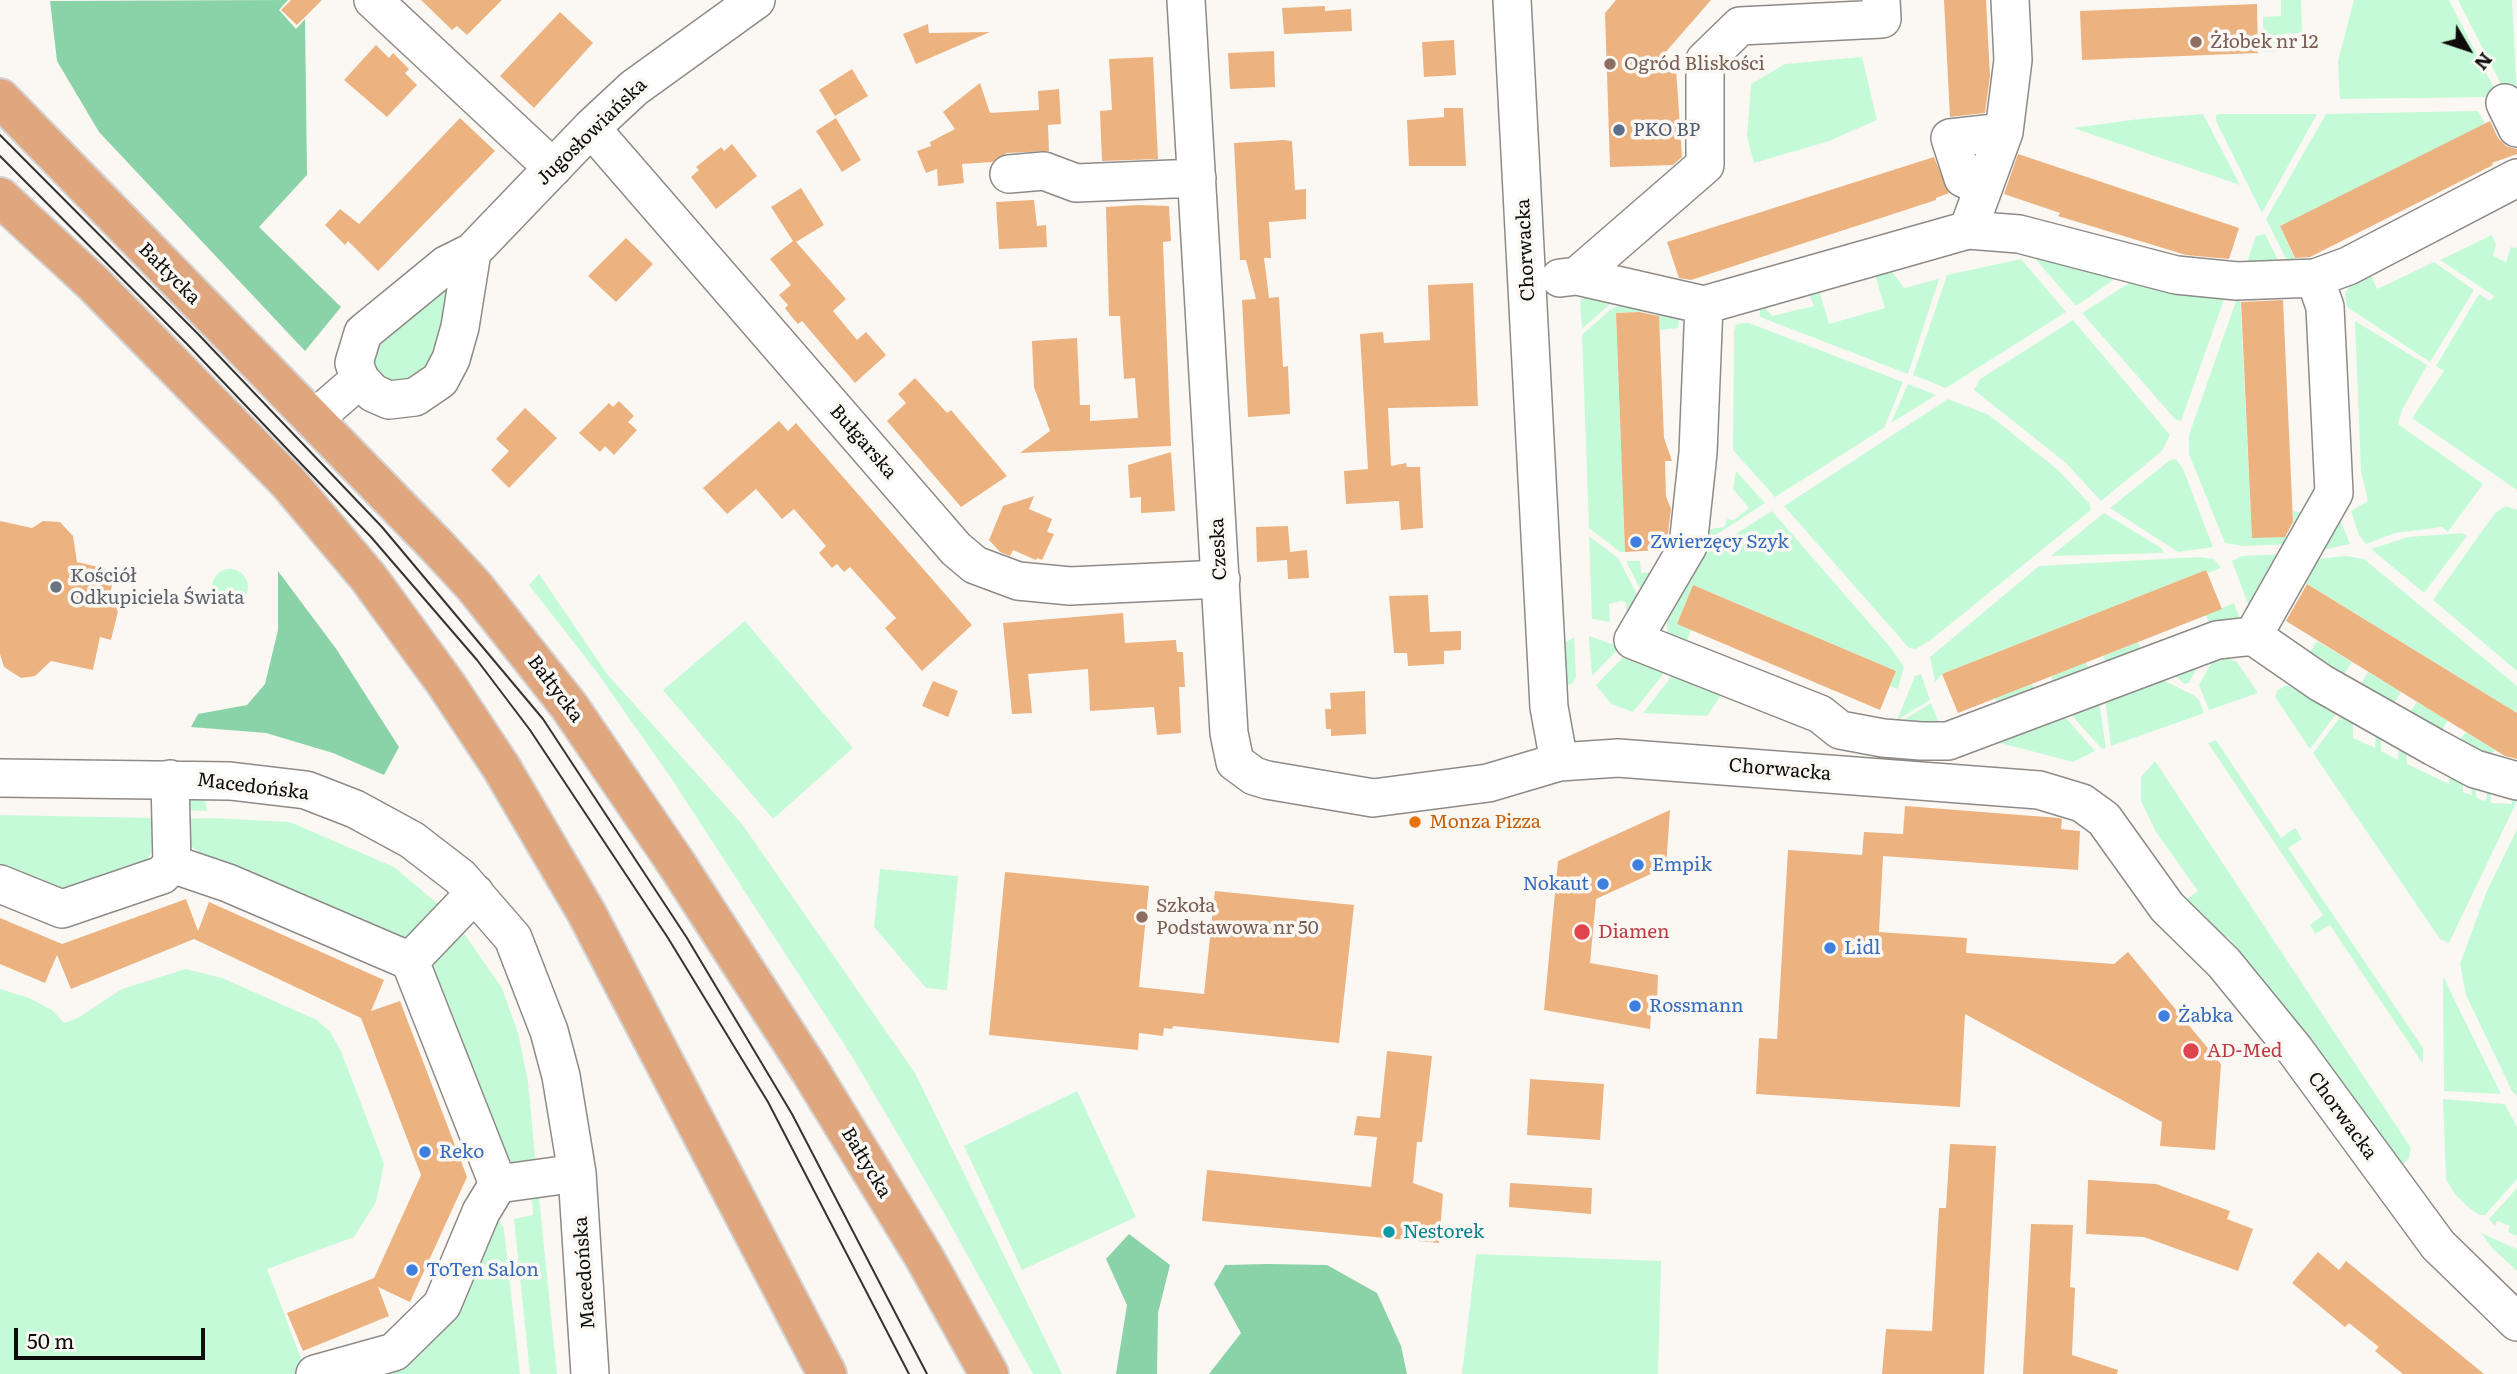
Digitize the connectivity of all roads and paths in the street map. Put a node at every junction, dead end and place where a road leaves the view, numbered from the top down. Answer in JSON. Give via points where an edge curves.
{"nodes":[{"id":1,"x":373,"y":0,"type":"edge"},
{"id":2,"x":756,"y":0,"type":"edge"},
{"id":3,"x":1186,"y":0,"type":"edge"},
{"id":4,"x":1512,"y":0,"type":"edge"},
{"id":5,"x":1881,"y":0,"type":"edge"},
{"id":6,"x":2010,"y":0,"type":"edge"},
{"id":7,"x":0,"y":98,"type":"edge"},
{"id":8,"x":591,"y":128,"type":"junction"},
{"id":9,"x":554,"y":167,"type":"junction"},
{"id":10,"x":1009,"y":174,"type":"dead end"},
{"id":11,"x":1197,"y":178,"type":"junction"},
{"id":12,"x":2517,"y":178,"type":"edge"},
{"id":13,"x":0,"y":197,"type":"edge"},
{"id":14,"x":1968,"y":230,"type":"junction"},
{"id":15,"x":472,"y":252,"type":"junction"},
{"id":16,"x":1577,"y":276,"type":"junction"},
{"id":17,"x":2315,"y":278,"type":"junction"},
{"id":18,"x":1528,"y":281,"type":"junction"},
{"id":19,"x":1704,"y":305,"type":"junction"},
{"id":20,"x":360,"y":379,"type":"junction"},
{"id":21,"x":313,"y":419,"type":"junction"},
{"id":22,"x":1221,"y":579,"type":"junction"},
{"id":23,"x":2253,"y":636,"type":"junction"},
{"id":24,"x":1559,"y":762,"type":"junction"},
{"id":25,"x":0,"y":778,"type":"edge"},
{"id":26,"x":170,"y":779,"type":"junction"},
{"id":27,"x":2517,"y":781,"type":"edge"},
{"id":28,"x":172,"y":864,"type":"junction"},
{"id":29,"x":0,"y":884,"type":"edge"},
{"id":30,"x":475,"y":893,"type":"junction"},
{"id":31,"x":410,"y":961,"type":"junction"},
{"id":32,"x":577,"y":1173,"type":"junction"},
{"id":33,"x":498,"y":1184,"type":"junction"},
{"id":34,"x":2517,"y":1322,"type":"edge"},
{"id":35,"x":314,"y":1374,"type":"edge"},
{"id":36,"x":590,"y":1374,"type":"edge"},
{"id":37,"x":827,"y":1374,"type":"edge"},
{"id":38,"x":989,"y":1374,"type":"edge"}],
"edges":[{"from":1,"to":9,"type":"street"},
{"from":2,"to":8,"type":"street","name":"Jugosłowiańska","via":[[634,88]]},
{"from":3,"to":11,"type":"street","name":"Czeska"},
{"from":4,"to":18,"type":"street","name":"Chorwacka"},
{"from":5,"to":16,"type":"street","via":[[1882,19],[1740,26],[1704,60],[1705,165]]},
{"from":6,"to":14,"type":"street","via":[[2013,60],[2004,132]]},
{"from":7,"to":21,"type":"main road","name":"Bałtycka"},
{"from":8,"to":9,"type":"street","name":"Jugosłowiańska"},
{"from":8,"to":22,"type":"street","name":"Bułgarska","via":[[956,549],[975,565],[1018,580],[1070,586]]},
{"from":9,"to":15,"type":"street","name":"Jugosłowiańska"},
{"from":10,"to":11,"type":"street","via":[[1044,171],[1076,183]]},
{"from":11,"to":22,"type":"street","name":"Czeska"},
{"from":12,"to":17,"type":"street","via":[[2348,266]]},
{"from":13,"to":37,"type":"main road","via":[[93,283],[288,482],[368,576],[446,684],[586,912]]},
{"from":14,"to":17,"type":"street","via":[[2019,234],[2176,275],[2237,281]]},
{"from":14,"to":19,"type":"street"},
{"from":15,"to":20,"type":"street","name":"Jugosłowiańska","via":[[446,265],[363,333],[354,363]]},
{"from":15,"to":20,"type":"street","via":[[460,327],[440,380],[415,397],[389,400],[373,393]]},
{"from":16,"to":18,"type":"street"},
{"from":16,"to":19,"type":"street"},
{"from":17,"to":23,"type":"street","via":[[2325,307],[2334,493]]},
{"from":18,"to":24,"type":"street","name":"Chorwacka","via":[[1549,707]]},
{"from":19,"to":23,"type":"street","via":[[1698,453],[1688,546],[1633,640],[1820,714],[1840,730],[1883,738],[1948,741],[2217,640]]},
{"from":20,"to":21,"type":"street"},
{"from":21,"to":38,"type":"main road","name":"Bałtycka","via":[[474,586],[569,706],[809,1069]]},
{"from":22,"to":24,"type":"street","name":"Czeska","via":[[1231,751],[1242,768],[1267,780],[1373,798],[1489,783]]},
{"from":23,"to":27,"type":"street","via":[[2321,683],[2434,747],[2475,769]]},
{"from":24,"to":34,"type":"street","name":"Chorwacka","via":[[1618,758],[2039,790],[2082,803],[2104,819],[2167,907],[2224,962],[2295,1050],[2438,1245]]},
{"from":25,"to":26,"type":"street","name":"Macedońska"},
{"from":26,"to":28,"type":"street","name":"Macedońska"},
{"from":26,"to":30,"type":"street","name":"Macedońska","via":[[306,790],[355,809],[412,840]]},
{"from":28,"to":29,"type":"street","via":[[162,875],[62,909]]},
{"from":28,"to":31,"type":"street","via":[[228,883]]},
{"from":30,"to":31,"type":"street"},
{"from":30,"to":32,"type":"street","name":"Macedońska","via":[[513,938],[549,1031]]},
{"from":31,"to":33,"type":"street"},
{"from":32,"to":33,"type":"street"},
{"from":32,"to":36,"type":"street","name":"Macedońska"},
{"from":33,"to":35,"type":"street","via":[[481,1212],[442,1305],[394,1352]]}]}
